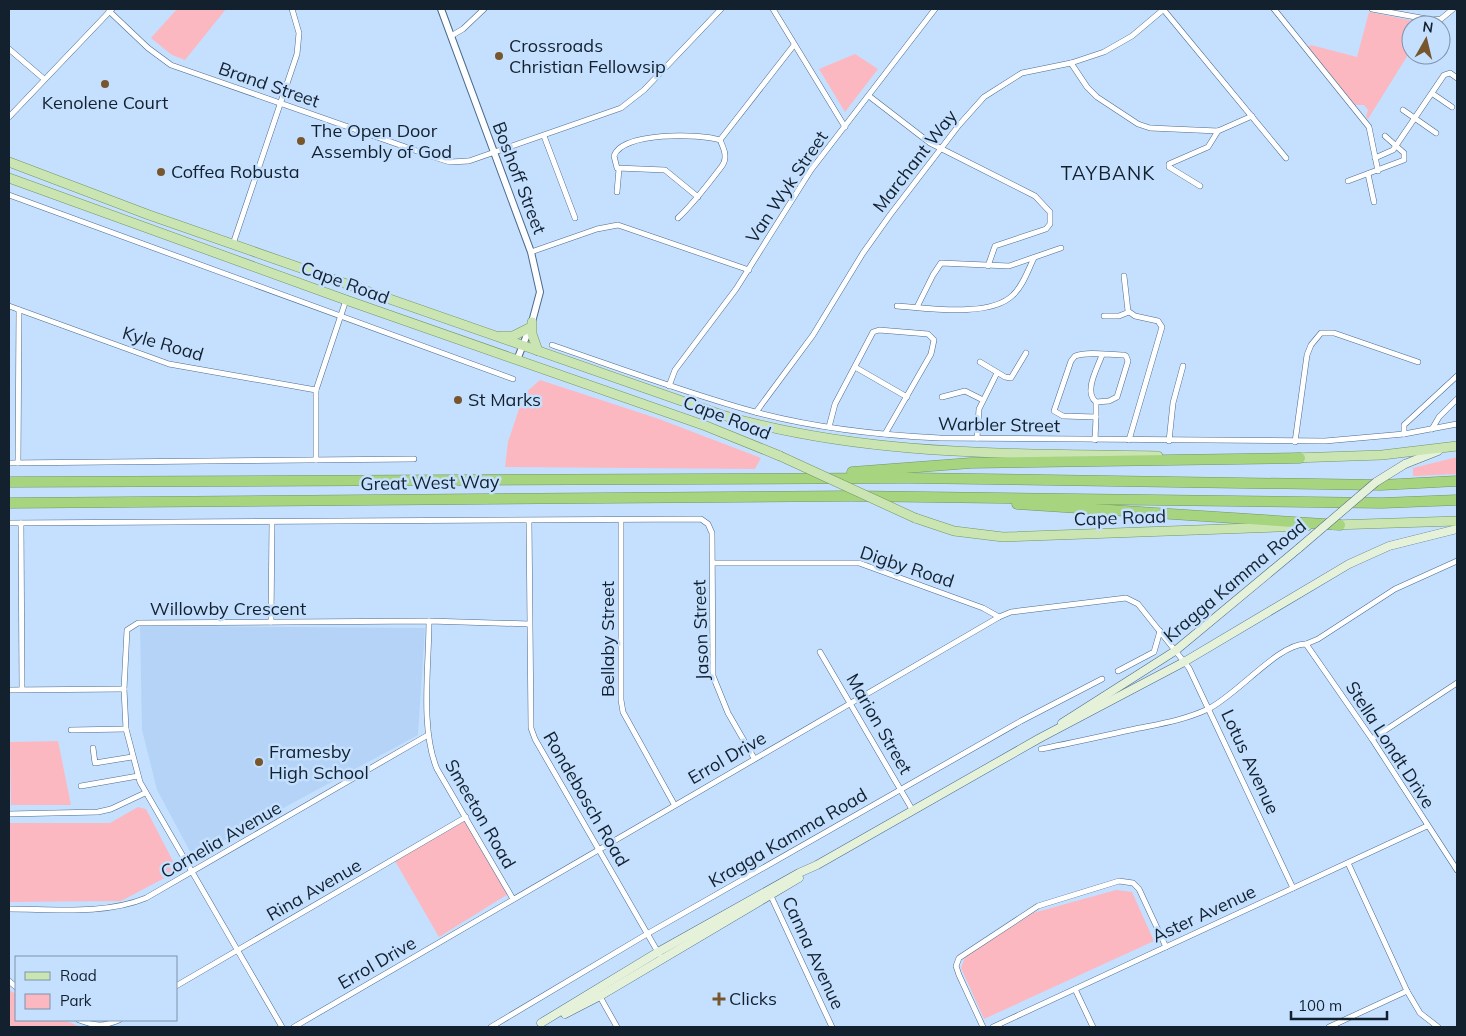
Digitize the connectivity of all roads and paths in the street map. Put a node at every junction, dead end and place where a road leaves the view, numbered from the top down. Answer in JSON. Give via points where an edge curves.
{"nodes":[{"id":1,"x":295,"y":9,"type":"edge"},
{"id":2,"x":441,"y":9,"type":"edge"},
{"id":3,"x":484,"y":9,"type":"edge"},
{"id":4,"x":722,"y":9,"type":"edge"},
{"id":5,"x":774,"y":9,"type":"edge"},
{"id":6,"x":935,"y":9,"type":"edge"},
{"id":7,"x":1163,"y":9,"type":"edge"},
{"id":8,"x":1274,"y":9,"type":"edge"},
{"id":9,"x":1372,"y":9,"type":"edge"},
{"id":10,"x":1453,"y":9,"type":"edge"},
{"id":11,"x":110,"y":10,"type":"edge"},
{"id":12,"x":451,"y":36,"type":"junction"},
{"id":13,"x":794,"y":44,"type":"junction"},
{"id":14,"x":9,"y":49,"type":"edge"},
{"id":15,"x":1071,"y":63,"type":"junction"},
{"id":16,"x":1457,"y":78,"type":"edge"},
{"id":17,"x":44,"y":80,"type":"junction"},
{"id":18,"x":1432,"y":94,"type":"junction"},
{"id":19,"x":869,"y":96,"type":"junction"},
{"id":20,"x":281,"y":102,"type":"junction"},
{"id":21,"x":1452,"y":107,"type":"dead end"},
{"id":22,"x":1403,"y":110,"type":"dead end"},
{"id":23,"x":1252,"y":116,"type":"junction"},
{"id":24,"x":9,"y":117,"type":"edge"},
{"id":25,"x":1416,"y":119,"type":"junction"},
{"id":26,"x":845,"y":126,"type":"junction"},
{"id":27,"x":1218,"y":130,"type":"junction"},
{"id":28,"x":1436,"y":133,"type":"dead end"},
{"id":29,"x":544,"y":136,"type":"junction"},
{"id":30,"x":1385,"y":136,"type":"dead end"},
{"id":31,"x":720,"y":140,"type":"junction"},
{"id":32,"x":1396,"y":146,"type":"junction"},
{"id":33,"x":940,"y":149,"type":"junction"},
{"id":34,"x":493,"y":154,"type":"junction"},
{"id":35,"x":1286,"y":158,"type":"dead end"},
{"id":36,"x":1375,"y":158,"type":"junction"},
{"id":37,"x":9,"y":162,"type":"edge"},
{"id":38,"x":619,"y":169,"type":"junction"},
{"id":39,"x":1378,"y":171,"type":"junction"},
{"id":40,"x":1368,"y":174,"type":"junction"},
{"id":41,"x":9,"y":178,"type":"edge"},
{"id":42,"x":1348,"y":181,"type":"dead end"},
{"id":43,"x":1200,"y":186,"type":"dead end"},
{"id":44,"x":617,"y":192,"type":"dead end"},
{"id":45,"x":9,"y":195,"type":"edge"},
{"id":46,"x":698,"y":197,"type":"junction"},
{"id":47,"x":1374,"y":202,"type":"dead end"},
{"id":48,"x":574,"y":218,"type":"dead end"},
{"id":49,"x":678,"y":218,"type":"dead end"},
{"id":50,"x":233,"y":244,"type":"junction"},
{"id":51,"x":1060,"y":248,"type":"dead end"},
{"id":52,"x":531,"y":252,"type":"junction"},
{"id":53,"x":1034,"y":258,"type":"junction"},
{"id":54,"x":988,"y":266,"type":"junction"},
{"id":55,"x":749,"y":270,"type":"junction"},
{"id":56,"x":1124,"y":276,"type":"dead end"},
{"id":57,"x":346,"y":300,"type":"junction"},
{"id":58,"x":9,"y":306,"type":"edge"},
{"id":59,"x":897,"y":306,"type":"dead end"},
{"id":60,"x":917,"y":307,"type":"junction"},
{"id":61,"x":18,"y":310,"type":"junction"},
{"id":62,"x":1129,"y":312,"type":"junction"},
{"id":63,"x":340,"y":316,"type":"junction"},
{"id":64,"x":1104,"y":316,"type":"dead end"},
{"id":65,"x":531,"y":325,"type":"junction"},
{"id":66,"x":493,"y":336,"type":"junction"},
{"id":67,"x":552,"y":345,"type":"dead end"},
{"id":68,"x":522,"y":346,"type":"junction"},
{"id":69,"x":538,"y":351,"type":"junction"},
{"id":70,"x":1026,"y":353,"type":"dead end"},
{"id":71,"x":1102,"y":355,"type":"junction"},
{"id":72,"x":516,"y":360,"type":"junction"},
{"id":73,"x":980,"y":362,"type":"dead end"},
{"id":74,"x":1418,"y":362,"type":"dead end"},
{"id":75,"x":1184,"y":366,"type":"dead end"},
{"id":76,"x":854,"y":367,"type":"junction"},
{"id":77,"x":998,"y":373,"type":"junction"},
{"id":78,"x":1457,"y":376,"type":"edge"},
{"id":79,"x":513,"y":379,"type":"dead end"},
{"id":80,"x":669,"y":386,"type":"junction"},
{"id":81,"x":316,"y":390,"type":"junction"},
{"id":82,"x":908,"y":397,"type":"junction"},
{"id":83,"x":942,"y":397,"type":"dead end"},
{"id":84,"x":1457,"y":399,"type":"edge"},
{"id":85,"x":983,"y":400,"type":"junction"},
{"id":86,"x":1096,"y":402,"type":"junction"},
{"id":87,"x":756,"y":412,"type":"junction"},
{"id":88,"x":1096,"y":417,"type":"junction"},
{"id":89,"x":1457,"y":424,"type":"edge"},
{"id":90,"x":829,"y":427,"type":"junction"},
{"id":91,"x":1432,"y":429,"type":"junction"},
{"id":92,"x":884,"y":434,"type":"junction"},
{"id":93,"x":1404,"y":434,"type":"junction"},
{"id":94,"x":977,"y":438,"type":"junction"},
{"id":95,"x":1095,"y":440,"type":"junction"},
{"id":96,"x":1129,"y":440,"type":"junction"},
{"id":97,"x":1169,"y":441,"type":"junction"},
{"id":98,"x":1295,"y":442,"type":"junction"},
{"id":99,"x":1452,"y":447,"type":"edge"},
{"id":100,"x":1300,"y":458,"type":"junction"},
{"id":101,"x":414,"y":459,"type":"dead end"},
{"id":102,"x":316,"y":460,"type":"junction"},
{"id":103,"x":9,"y":463,"type":"edge"},
{"id":104,"x":18,"y":463,"type":"junction"},
{"id":105,"x":791,"y":478,"type":"junction"},
{"id":106,"x":1457,"y":481,"type":"edge"},
{"id":107,"x":9,"y":482,"type":"edge"},
{"id":108,"x":851,"y":496,"type":"junction"},
{"id":109,"x":1457,"y":500,"type":"edge"},
{"id":110,"x":9,"y":503,"type":"edge"},
{"id":111,"x":621,"y":520,"type":"junction"},
{"id":112,"x":530,"y":521,"type":"junction"},
{"id":113,"x":1457,"y":521,"type":"edge"},
{"id":114,"x":272,"y":522,"type":"junction"},
{"id":115,"x":9,"y":523,"type":"edge"},
{"id":116,"x":20,"y":524,"type":"junction"},
{"id":117,"x":708,"y":524,"type":"joint"},
{"id":118,"x":1340,"y":524,"type":"junction"},
{"id":119,"x":1457,"y":529,"type":"edge"},
{"id":120,"x":1457,"y":562,"type":"edge"},
{"id":121,"x":713,"y":563,"type":"junction"},
{"id":122,"x":999,"y":617,"type":"junction"},
{"id":123,"x":429,"y":621,"type":"junction"},
{"id":124,"x":271,"y":622,"type":"junction"},
{"id":125,"x":529,"y":624,"type":"junction"},
{"id":126,"x":1160,"y":631,"type":"junction"},
{"id":127,"x":1306,"y":644,"type":"junction"},
{"id":128,"x":1175,"y":651,"type":"junction"},
{"id":129,"x":820,"y":652,"type":"dead end"},
{"id":130,"x":1184,"y":662,"type":"junction"},
{"id":131,"x":1118,"y":671,"type":"dead end"},
{"id":132,"x":1102,"y":679,"type":"dead end"},
{"id":133,"x":1457,"y":683,"type":"edge"},
{"id":134,"x":124,"y":688,"type":"junction"},
{"id":135,"x":22,"y":689,"type":"junction"},
{"id":136,"x":9,"y":690,"type":"edge"},
{"id":137,"x":851,"y":704,"type":"junction"},
{"id":138,"x":1210,"y":708,"type":"junction"},
{"id":139,"x":126,"y":729,"type":"junction"},
{"id":140,"x":71,"y":730,"type":"dead end"},
{"id":141,"x":428,"y":734,"type":"junction"},
{"id":142,"x":1040,"y":738,"type":"junction"},
{"id":143,"x":1372,"y":739,"type":"junction"},
{"id":144,"x":93,"y":748,"type":"dead end"},
{"id":145,"x":1041,"y":749,"type":"dead end"},
{"id":146,"x":132,"y":758,"type":"junction"},
{"id":147,"x":754,"y":758,"type":"junction"},
{"id":148,"x":138,"y":776,"type":"junction"},
{"id":149,"x":81,"y":786,"type":"dead end"},
{"id":150,"x":902,"y":790,"type":"junction"},
{"id":151,"x":145,"y":793,"type":"junction"},
{"id":152,"x":674,"y":804,"type":"junction"},
{"id":153,"x":913,"y":810,"type":"junction"},
{"id":154,"x":9,"y":814,"type":"edge"},
{"id":155,"x":466,"y":817,"type":"junction"},
{"id":156,"x":1427,"y":826,"type":"junction"},
{"id":157,"x":599,"y":848,"type":"junction"},
{"id":158,"x":1348,"y":863,"type":"junction"},
{"id":159,"x":1457,"y":870,"type":"edge"},
{"id":160,"x":193,"y":873,"type":"junction"},
{"id":161,"x":1293,"y":888,"type":"junction"},
{"id":162,"x":769,"y":893,"type":"junction"},
{"id":163,"x":513,"y":898,"type":"junction"},
{"id":164,"x":9,"y":909,"type":"edge"},
{"id":165,"x":647,"y":934,"type":"junction"},
{"id":166,"x":1166,"y":947,"type":"junction"},
{"id":167,"x":237,"y":951,"type":"junction"},
{"id":168,"x":659,"y":955,"type":"junction"},
{"id":169,"x":178,"y":985,"type":"edge"},
{"id":170,"x":1075,"y":989,"type":"junction"},
{"id":171,"x":1407,"y":991,"type":"junction"},
{"id":172,"x":599,"y":993,"type":"junction"},
{"id":173,"x":82,"y":1021,"type":"edge"},
{"id":174,"x":116,"y":1021,"type":"edge"},
{"id":175,"x":537,"y":1025,"type":"edge"},
{"id":176,"x":1339,"y":1025,"type":"edge"},
{"id":177,"x":282,"y":1027,"type":"edge"},
{"id":178,"x":294,"y":1027,"type":"edge"},
{"id":179,"x":491,"y":1027,"type":"edge"},
{"id":180,"x":617,"y":1027,"type":"edge"},
{"id":181,"x":832,"y":1027,"type":"edge"},
{"id":182,"x":983,"y":1027,"type":"edge"},
{"id":183,"x":993,"y":1027,"type":"edge"},
{"id":184,"x":1093,"y":1027,"type":"edge"},
{"id":185,"x":1329,"y":1027,"type":"edge"},
{"id":186,"x":1438,"y":1027,"type":"edge"}],
"edges":[{"from":1,"to":20,"type":"street","via":[[299,46]]},
{"from":2,"to":12,"type":"street","name":"Boshoff Street"},
{"from":3,"to":12,"type":"street"},
{"from":4,"to":29,"type":"street","name":"Brand Street","via":[[636,98],[608,114]]},
{"from":5,"to":13,"type":"street"},
{"from":6,"to":19,"type":"street","name":"Van Wyk Street"},
{"from":7,"to":15,"type":"street","name":"Marchant Way","via":[[1118,46]]},
{"from":7,"to":23,"type":"street"},
{"from":8,"to":36,"type":"street","via":[[1369,127]]},
{"from":9,"to":10,"type":"street","via":[[1425,20],[1441,20]]},
{"from":11,"to":17,"type":"street"},
{"from":11,"to":20,"type":"street","name":"Brand Street","via":[[148,48],[171,65]]},
{"from":12,"to":34,"type":"street","name":"Boshoff Street"},
{"from":13,"to":26,"type":"street"},
{"from":13,"to":31,"type":"street"},
{"from":14,"to":17,"type":"street"},
{"from":15,"to":27,"type":"street","via":[[1091,92],[1144,126]]},
{"from":15,"to":33,"type":"street","name":"Marchant Way","via":[[1022,73],[996,87],[973,108]]},
{"from":16,"to":18,"type":"street","via":[[1447,73]]},
{"from":17,"to":24,"type":"street"},
{"from":18,"to":21,"type":"street"},
{"from":18,"to":25,"type":"street"},
{"from":19,"to":26,"type":"street","name":"Van Wyk Street"},
{"from":19,"to":33,"type":"street"},
{"from":20,"to":34,"type":"street","name":"Brand Street","via":[[450,162]]},
{"from":20,"to":50,"type":"street"},
{"from":22,"to":25,"type":"street"},
{"from":23,"to":27,"type":"street"},
{"from":23,"to":35,"type":"street"},
{"from":25,"to":28,"type":"street"},
{"from":25,"to":32,"type":"street"},
{"from":26,"to":55,"type":"street","name":"Van Wyk Street","via":[[794,194]]},
{"from":27,"to":43,"type":"street","via":[[1208,147],[1168,164]]},
{"from":29,"to":34,"type":"street","name":"Brand Street"},
{"from":29,"to":48,"type":"street"},
{"from":30,"to":32,"type":"street"},
{"from":31,"to":38,"type":"street","via":[[687,136],[632,142],[615,152],[614,160]]},
{"from":31,"to":46,"type":"street","via":[[724,162]]},
{"from":32,"to":36,"type":"street","via":[[1391,152]]},
{"from":32,"to":39,"type":"street","via":[[1404,153],[1404,160]]},
{"from":33,"to":54,"type":"street","via":[[1035,196],[1050,212],[1049,227],[995,246]]},
{"from":33,"to":87,"type":"street","name":"Marchant Way","via":[[863,252],[813,336]]},
{"from":34,"to":52,"type":"street","name":"Boshoff Street"},
{"from":36,"to":39,"type":"street"},
{"from":37,"to":50,"type":"main road","name":"Cape Road"},
{"from":38,"to":44,"type":"street"},
{"from":38,"to":46,"type":"street","via":[[664,170]]},
{"from":39,"to":40,"type":"street"},
{"from":40,"to":42,"type":"street"},
{"from":40,"to":47,"type":"street"},
{"from":41,"to":57,"type":"main road","name":"Cape Road"},
{"from":45,"to":63,"type":"street","name":"Cape Road"},
{"from":46,"to":49,"type":"street"},
{"from":50,"to":66,"type":"main road","name":"Cape Road"},
{"from":51,"to":53,"type":"street"},
{"from":52,"to":55,"type":"street","via":[[618,225]]},
{"from":52,"to":65,"type":"street","name":"Boshoff Street","via":[[540,287]]},
{"from":53,"to":54,"type":"street","via":[[1009,266]]},
{"from":53,"to":60,"type":"street","via":[[1014,294],[999,304],[960,309]]},
{"from":54,"to":60,"type":"street","via":[[941,263]]},
{"from":55,"to":80,"type":"street","name":"Van Wyk Street","via":[[675,370]]},
{"from":56,"to":62,"type":"street","via":[[1125,302]]},
{"from":57,"to":63,"type":"street"},
{"from":57,"to":72,"type":"main road","name":"Cape Road"},
{"from":58,"to":61,"type":"street","name":"Kyle Road"},
{"from":59,"to":60,"type":"street"},
{"from":61,"to":81,"type":"street","name":"Kyle Road","via":[[169,364]]},
{"from":61,"to":104,"type":"street"},
{"from":62,"to":64,"type":"street"},
{"from":62,"to":96,"type":"street","via":[[1158,321],[1162,328]]},
{"from":63,"to":79,"type":"street","name":"Cape Road"},
{"from":63,"to":81,"type":"street"},
{"from":65,"to":66,"type":"main road","via":[[513,336]]},
{"from":65,"to":68,"type":"street","name":"Boshoff Street"},
{"from":65,"to":69,"type":"main road"},
{"from":66,"to":68,"type":"main road","name":"Cape Road"},
{"from":67,"to":80,"type":"street","name":"Warbler Street"},
{"from":68,"to":69,"type":"main road","name":"Cape Road"},
{"from":68,"to":72,"type":"street","name":"Boshoff Street"},
{"from":69,"to":100,"type":"main road","name":"Cape Road","via":[[730,417],[861,444],[949,452]]},
{"from":70,"to":77,"type":"street","via":[[1014,377]]},
{"from":71,"to":86,"type":"street","via":[[1090,392]]},
{"from":71,"to":86,"type":"street","via":[[1124,355],[1128,361],[1117,397]]},
{"from":71,"to":88,"type":"street","via":[[1082,354],[1073,358],[1054,408],[1062,416]]},
{"from":72,"to":118,"type":"main road","name":"Cape Road","bridge":true,"via":[[714,428],[915,518],[954,531],[1002,537]]},
{"from":73,"to":77,"type":"street"},
{"from":74,"to":98,"type":"street","via":[[1334,333],[1321,333],[1307,355]]},
{"from":75,"to":97,"type":"street","via":[[1173,403]]},
{"from":76,"to":82,"type":"street"},
{"from":76,"to":82,"type":"street","via":[[875,331],[930,335],[934,340],[933,348]]},
{"from":76,"to":90,"type":"street","via":[[833,408]]},
{"from":77,"to":85,"type":"street"},
{"from":78,"to":93,"type":"street","via":[[1404,425]]},
{"from":80,"to":87,"type":"street","name":"Warbler Street"},
{"from":81,"to":102,"type":"street"},
{"from":82,"to":92,"type":"street"},
{"from":83,"to":85,"type":"street","via":[[964,391]]},
{"from":84,"to":91,"type":"street","via":[[1438,417]]},
{"from":85,"to":94,"type":"street"},
{"from":86,"to":88,"type":"street"},
{"from":87,"to":90,"type":"street","name":"Warbler Street"},
{"from":88,"to":95,"type":"street"},
{"from":89,"to":91,"type":"street","name":"Warbler Street"},
{"from":90,"to":92,"type":"street","name":"Warbler Street"},
{"from":91,"to":93,"type":"street","name":"Warbler Street"},
{"from":92,"to":94,"type":"street","name":"Warbler Street"},
{"from":93,"to":98,"type":"street","name":"Warbler Street"},
{"from":94,"to":95,"type":"street","name":"Warbler Street"},
{"from":95,"to":96,"type":"street","name":"Warbler Street"},
{"from":96,"to":97,"type":"street","name":"Warbler Street"},
{"from":97,"to":98,"type":"street","name":"Warbler Street"},
{"from":99,"to":100,"type":"main road","name":"Cape Road","via":[[1382,455]]},
{"from":99,"to":128,"type":"main road","name":"Kragga Kamma Road","bridge":true,"via":[[1405,464],[1376,482]]},
{"from":100,"to":105,"type":"highway","via":[[971,463]]},
{"from":101,"to":102,"type":"street","name":"Great West Way"},
{"from":102,"to":104,"type":"street","name":"Great West Way"},
{"from":103,"to":104,"type":"street","name":"Great West Way"},
{"from":105,"to":106,"type":"highway","via":[[1381,485]]},
{"from":105,"to":107,"type":"highway","name":"Great West Way"},
{"from":108,"to":109,"type":"highway","via":[[1382,503]]},
{"from":108,"to":110,"type":"highway","name":"Great West Way"},
{"from":108,"to":118,"type":"highway"},
{"from":111,"to":112,"type":"street","name":"Great West Way"},
{"from":111,"to":117,"type":"street","name":"Great West Way","via":[[696,518]]},
{"from":111,"to":152,"type":"street","name":"Bellaby Street","via":[[623,712]]},
{"from":112,"to":114,"type":"street","name":"Great West Way"},
{"from":112,"to":125,"type":"street","name":"Rondebosch Road"},
{"from":113,"to":118,"type":"main road","name":"Cape Road"},
{"from":114,"to":116,"type":"street","name":"Great West Way"},
{"from":114,"to":124,"type":"street"},
{"from":115,"to":116,"type":"street","name":"Great West Way"},
{"from":116,"to":135,"type":"street"},
{"from":117,"to":121,"type":"street","name":"Jason Street","via":[[712,533]]},
{"from":119,"to":130,"type":"main road","name":"Kragga Kamma Road","via":[[1397,544],[1357,560]]},
{"from":120,"to":127,"type":"street","via":[[1395,589]]},
{"from":121,"to":122,"type":"street","name":"Digby Road","via":[[859,563],[984,608]]},
{"from":121,"to":147,"type":"street","name":"Jason Street","via":[[714,682]]},
{"from":122,"to":126,"type":"street","name":"Errol Drive","via":[[1011,612],[1126,598],[1138,604]]},
{"from":122,"to":137,"type":"street","name":"Errol Drive"},
{"from":123,"to":124,"type":"street","name":"Willowby Crescent"},
{"from":123,"to":125,"type":"street","name":"Willowby Crescent"},
{"from":123,"to":141,"type":"street","name":"Smeeton Road"},
{"from":124,"to":134,"type":"street","name":"Willowby Crescent","via":[[134,624],[125,636]]},
{"from":125,"to":157,"type":"street","name":"Rondebosch Road","via":[[531,728]]},
{"from":126,"to":128,"type":"street","name":"Errol Drive"},
{"from":126,"to":131,"type":"street","via":[[1154,652]]},
{"from":127,"to":138,"type":"street","via":[[1296,644],[1285,650],[1243,686]]},
{"from":127,"to":143,"type":"street","name":"Stella Londt Drive"},
{"from":128,"to":130,"type":"street","name":"Lotus Avenue"},
{"from":128,"to":142,"type":"main road","name":"Kragga Kamma Road","via":[[1086,705]]},
{"from":129,"to":137,"type":"street","name":"Marion Street"},
{"from":130,"to":138,"type":"street","name":"Lotus Avenue"},
{"from":130,"to":142,"type":"main road","name":"Kragga Kamma Road"},
{"from":132,"to":150,"type":"street","name":"Kragga Kamma Road","via":[[1021,721]]},
{"from":133,"to":143,"type":"street"},
{"from":134,"to":135,"type":"street"},
{"from":134,"to":139,"type":"street","name":"Willowby Crescent"},
{"from":135,"to":136,"type":"street"},
{"from":137,"to":147,"type":"street","name":"Errol Drive"},
{"from":137,"to":150,"type":"street","name":"Marion Street"},
{"from":138,"to":145,"type":"street","via":[[1160,724]]},
{"from":138,"to":161,"type":"street","name":"Lotus Avenue"},
{"from":139,"to":140,"type":"street"},
{"from":139,"to":146,"type":"street","name":"Willowby Crescent"},
{"from":141,"to":155,"type":"street","name":"Smeeton Road","via":[[437,769]]},
{"from":141,"to":160,"type":"street","name":"Cornelia Avenue"},
{"from":142,"to":153,"type":"main road","name":"Kragga Kamma Road"},
{"from":143,"to":156,"type":"street","name":"Stella Londt Drive"},
{"from":144,"to":146,"type":"street","via":[[95,763]]},
{"from":146,"to":148,"type":"street","name":"Willowby Crescent"},
{"from":147,"to":152,"type":"street","name":"Errol Drive"},
{"from":148,"to":149,"type":"street"},
{"from":148,"to":151,"type":"street","name":"Willowby Crescent"},
{"from":150,"to":153,"type":"street","name":"Marion Street"},
{"from":150,"to":165,"type":"street","name":"Kragga Kamma Road"},
{"from":151,"to":154,"type":"street","via":[[98,812]]},
{"from":151,"to":160,"type":"street","name":"Willowby Crescent"},
{"from":152,"to":157,"type":"street","name":"Errol Drive"},
{"from":153,"to":162,"type":"main road","name":"Kragga Kamma Road"},
{"from":155,"to":163,"type":"street","name":"Smeeton Road"},
{"from":155,"to":167,"type":"street","name":"Rina Avenue"},
{"from":156,"to":158,"type":"street","name":"Aster Avenue"},
{"from":156,"to":159,"type":"street","name":"Stella Londt Drive"},
{"from":157,"to":163,"type":"street","name":"Errol Drive"},
{"from":157,"to":165,"type":"street","name":"Rondebosch Road"},
{"from":158,"to":161,"type":"street","name":"Aster Avenue"},
{"from":158,"to":171,"type":"street"},
{"from":160,"to":164,"type":"street","name":"Cornelia Avenue","via":[[130,905]]},
{"from":160,"to":167,"type":"street","name":"Willowby Crescent"},
{"from":161,"to":166,"type":"street","name":"Aster Avenue"},
{"from":162,"to":168,"type":"main road","name":"Kragga Kamma Road"},
{"from":162,"to":181,"type":"street","name":"Canna Avenue"},
{"from":163,"to":178,"type":"street","name":"Errol Drive"},
{"from":165,"to":168,"type":"street","name":"Rondebosch Road"},
{"from":165,"to":179,"type":"street","name":"Kragga Kamma Road"},
{"from":166,"to":170,"type":"street","name":"Aster Avenue"},
{"from":166,"to":182,"type":"street","via":[[1140,889],[1128,881],[1038,906],[963,953],[957,962],[958,975]]},
{"from":167,"to":169,"type":"street","name":"Rina Avenue"},
{"from":167,"to":177,"type":"street","name":"Willowby Crescent"},
{"from":168,"to":172,"type":"main road","name":"Kragga Kamma Road"},
{"from":170,"to":183,"type":"street","name":"Aster Avenue"},
{"from":170,"to":184,"type":"street"},
{"from":171,"to":176,"type":"street"},
{"from":171,"to":186,"type":"street","via":[[1420,1013]]},
{"from":172,"to":175,"type":"main road","name":"Kragga Kamma Road"},
{"from":172,"to":180,"type":"street"},
{"from":173,"to":174,"type":"street","via":[[95,1026]]},
{"from":176,"to":185,"type":"street"}]}
